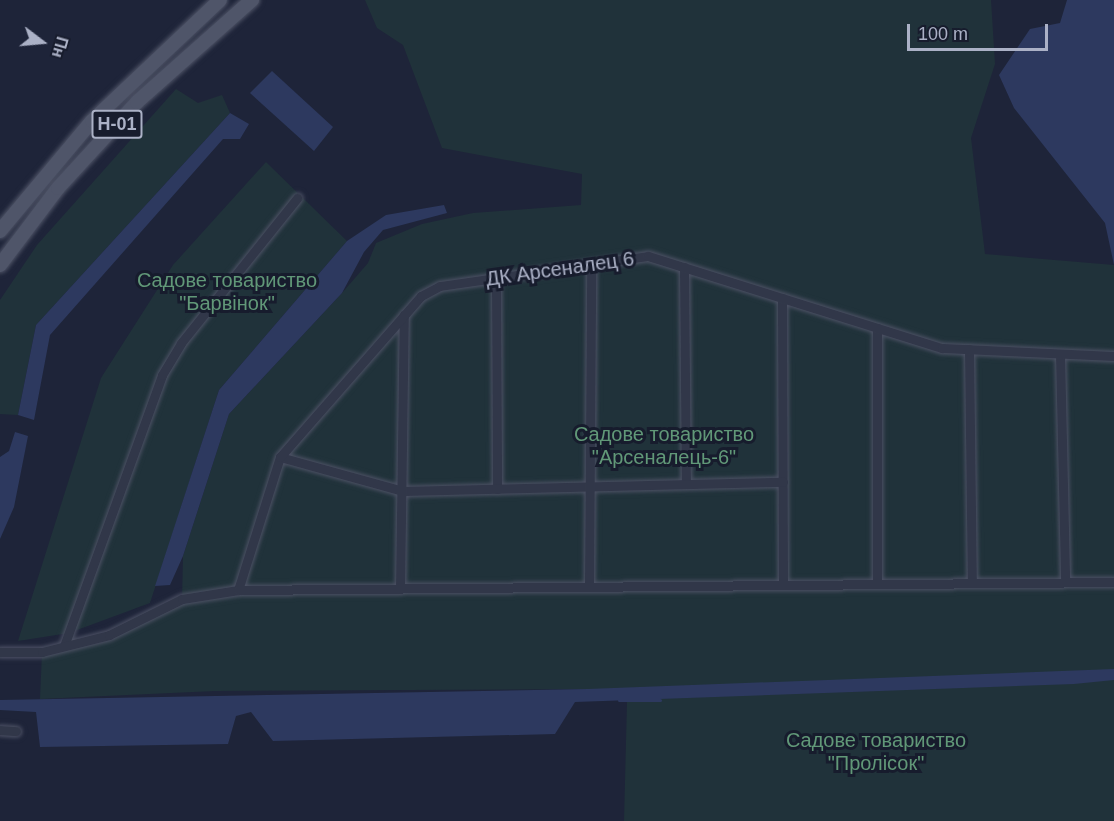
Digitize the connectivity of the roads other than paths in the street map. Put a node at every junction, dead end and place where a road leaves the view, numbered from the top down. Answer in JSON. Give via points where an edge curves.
{"nodes":[{"id":1,"x":220,"y":0,"type":"edge"},
{"id":2,"x":252,"y":0,"type":"edge"},
{"id":3,"x":297,"y":198,"type":"dead end"},
{"id":4,"x":0,"y":231,"type":"edge"},
{"id":5,"x":591,"y":264,"type":"junction"},
{"id":6,"x":0,"y":265,"type":"edge"},
{"id":7,"x":684,"y":267,"type":"junction"},
{"id":8,"x":496,"y":278,"type":"junction"},
{"id":9,"x":782,"y":298,"type":"junction"},
{"id":10,"x":404,"y":315,"type":"junction"},
{"id":11,"x":877,"y":328,"type":"junction"},
{"id":12,"x":969,"y":349,"type":"junction"},
{"id":13,"x":1060,"y":354,"type":"junction"},
{"id":14,"x":1114,"y":356,"type":"edge"},
{"id":15,"x":280,"y":456,"type":"junction"},
{"id":16,"x":783,"y":482,"type":"junction"},
{"id":17,"x":686,"y":484,"type":"junction"},
{"id":18,"x":592,"y":486,"type":"junction"},
{"id":19,"x":497,"y":489,"type":"junction"},
{"id":20,"x":403,"y":491,"type":"junction"},
{"id":21,"x":1065,"y":582,"type":"junction"},
{"id":22,"x":1114,"y":582,"type":"edge"},
{"id":23,"x":972,"y":583,"type":"junction"},
{"id":24,"x":878,"y":584,"type":"junction"},
{"id":25,"x":783,"y":585,"type":"junction"},
{"id":26,"x":589,"y":587,"type":"junction"},
{"id":27,"x":400,"y":589,"type":"junction"},
{"id":28,"x":238,"y":590,"type":"junction"},
{"id":29,"x":64,"y":646,"type":"junction"},
{"id":30,"x":0,"y":652,"type":"edge"},
{"id":31,"x":0,"y":730,"type":"edge"},
{"id":32,"x":16,"y":731,"type":"dead end"}],
"edges":[{"from":1,"to":4,"type":"main road","number":"Н-01","via":[[92,121]]},
{"from":2,"to":6,"type":"main road","number":"Н-01","via":[[137,102],[58,188]]},
{"from":3,"to":29,"type":"street","via":[[181,343],[162,375]]},
{"from":5,"to":7,"type":"street","name":"ДК Арсеналец 6","via":[[648,256]]},
{"from":5,"to":8,"type":"street","name":"ДК Арсеналец 6"},
{"from":5,"to":18,"type":"street"},
{"from":7,"to":9,"type":"street","name":"ДК Арсеналец 6"},
{"from":7,"to":17,"type":"street"},
{"from":8,"to":10,"type":"street","name":"ДК Арсеналец 6","via":[[440,286],[421,296]]},
{"from":8,"to":19,"type":"street"},
{"from":9,"to":11,"type":"street","name":"ДК Арсеналец 6"},
{"from":9,"to":16,"type":"street"},
{"from":10,"to":15,"type":"street","name":"ДК Арсеналец 6"},
{"from":10,"to":20,"type":"street"},
{"from":11,"to":12,"type":"street","name":"ДК Арсеналец 6","via":[[942,348]]},
{"from":11,"to":24,"type":"street"},
{"from":12,"to":13,"type":"street","name":"ДК Арсеналец 6"},
{"from":12,"to":23,"type":"street"},
{"from":13,"to":14,"type":"street","name":"ДК Арсеналец 6"},
{"from":13,"to":21,"type":"street"},
{"from":15,"to":20,"type":"street"},
{"from":15,"to":28,"type":"street","name":"ДК Арсеналец 6"},
{"from":16,"to":17,"type":"street"},
{"from":16,"to":25,"type":"street"},
{"from":17,"to":18,"type":"street"},
{"from":18,"to":19,"type":"street"},
{"from":18,"to":26,"type":"street"},
{"from":19,"to":20,"type":"street"},
{"from":20,"to":27,"type":"street"},
{"from":21,"to":22,"type":"street"},
{"from":21,"to":23,"type":"street"},
{"from":23,"to":24,"type":"street"},
{"from":24,"to":25,"type":"street"},
{"from":25,"to":26,"type":"street"},
{"from":26,"to":27,"type":"street"},
{"from":27,"to":28,"type":"street"},
{"from":28,"to":29,"type":"street","via":[[182,599],[109,635]]},
{"from":29,"to":30,"type":"street"},
{"from":31,"to":32,"type":"street"}]}
